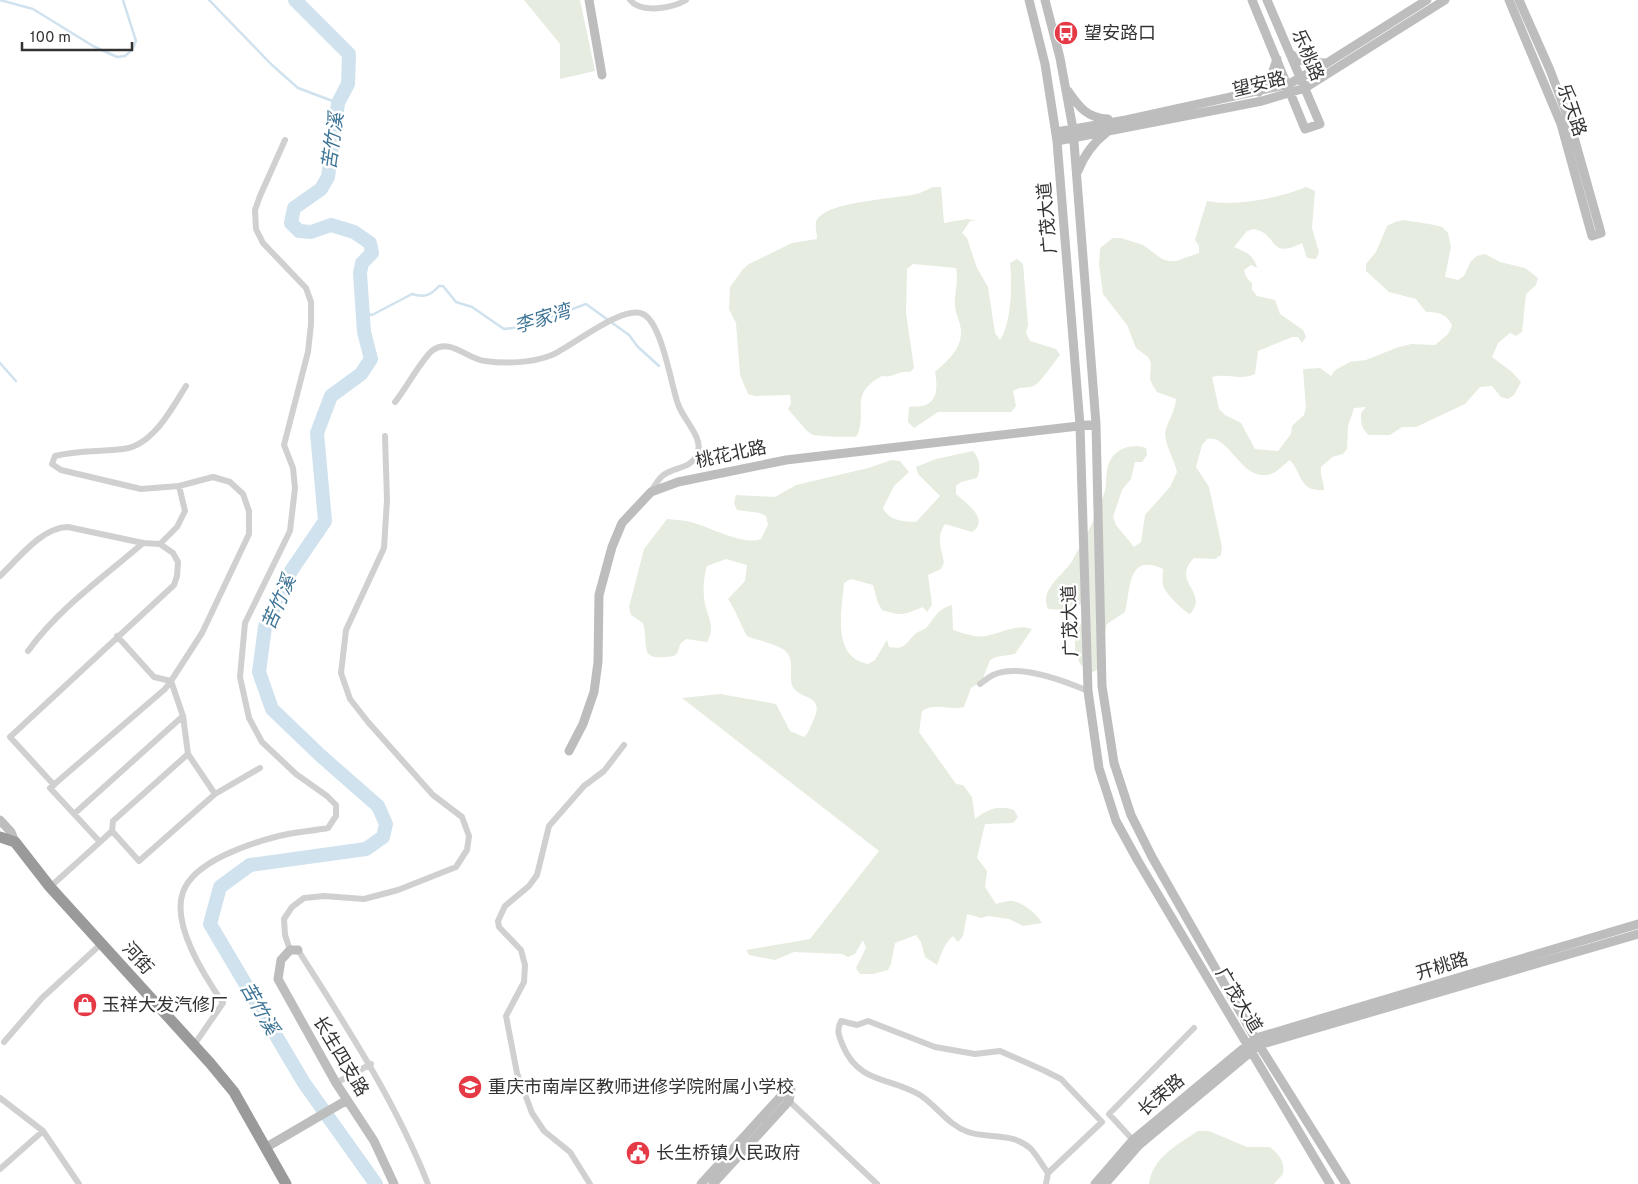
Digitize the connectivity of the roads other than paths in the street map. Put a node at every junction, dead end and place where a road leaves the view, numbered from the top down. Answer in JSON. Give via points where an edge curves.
{"nodes":[{"id":1,"x":589,"y":0,"type":"edge"},
{"id":2,"x":630,"y":0,"type":"edge"},
{"id":3,"x":686,"y":0,"type":"edge"},
{"id":4,"x":1028,"y":0,"type":"edge"},
{"id":5,"x":1045,"y":0,"type":"edge"},
{"id":6,"x":1252,"y":0,"type":"edge"},
{"id":7,"x":1267,"y":0,"type":"edge"},
{"id":8,"x":1445,"y":0,"type":"edge"},
{"id":9,"x":1454,"y":0,"type":"edge"},
{"id":10,"x":1509,"y":0,"type":"edge"},
{"id":11,"x":1519,"y":0,"type":"edge"},
{"id":12,"x":1430,"y":4,"type":"edge"},
{"id":13,"x":1290,"y":54,"type":"junction"},
{"id":14,"x":1277,"y":59,"type":"junction"},
{"id":15,"x":1327,"y":64,"type":"junction"},
{"id":16,"x":602,"y":75,"type":"dead end"},
{"id":17,"x":1301,"y":78,"type":"junction"},
{"id":18,"x":1289,"y":84,"type":"junction"},
{"id":19,"x":1065,"y":86,"type":"junction"},
{"id":20,"x":1305,"y":88,"type":"junction"},
{"id":21,"x":1259,"y":92,"type":"junction"},
{"id":22,"x":1292,"y":94,"type":"junction"},
{"id":23,"x":1126,"y":120,"type":"junction"},
{"id":24,"x":1108,"y":131,"type":"junction"},
{"id":25,"x":1074,"y":133,"type":"junction"},
{"id":26,"x":1056,"y":136,"type":"junction"},
{"id":27,"x":285,"y":140,"type":"dead end"},
{"id":28,"x":1077,"y":174,"type":"junction"},
{"id":29,"x":186,"y":386,"type":"dead end"},
{"id":30,"x":395,"y":402,"type":"dead end"},
{"id":31,"x":1096,"y":424,"type":"junction"},
{"id":32,"x":1080,"y":425,"type":"junction"},
{"id":33,"x":385,"y":436,"type":"dead end"},
{"id":34,"x":179,"y":486,"type":"junction"},
{"id":35,"x":651,"y":492,"type":"junction"},
{"id":36,"x":144,"y":543,"type":"junction"},
{"id":37,"x":160,"y":544,"type":"junction"},
{"id":38,"x":0,"y":576,"type":"edge"},
{"id":39,"x":117,"y":636,"type":"junction"},
{"id":40,"x":28,"y":651,"type":"dead end"},
{"id":41,"x":171,"y":681,"type":"junction"},
{"id":42,"x":980,"y":684,"type":"dead end"},
{"id":43,"x":1088,"y":692,"type":"junction"},
{"id":44,"x":183,"y":716,"type":"junction"},
{"id":45,"x":624,"y":745,"type":"dead end"},
{"id":46,"x":569,"y":751,"type":"dead end"},
{"id":47,"x":188,"y":754,"type":"junction"},
{"id":48,"x":260,"y":768,"type":"dead end"},
{"id":49,"x":54,"y":785,"type":"junction"},
{"id":50,"x":215,"y":794,"type":"junction"},
{"id":51,"x":74,"y":814,"type":"junction"},
{"id":52,"x":0,"y":820,"type":"edge"},
{"id":53,"x":112,"y":831,"type":"junction"},
{"id":54,"x":5,"y":838,"type":"edge"},
{"id":55,"x":100,"y":842,"type":"junction"},
{"id":56,"x":50,"y":887,"type":"junction"},
{"id":57,"x":1638,"y":924,"type":"edge"},
{"id":58,"x":1638,"y":934,"type":"edge"},
{"id":59,"x":101,"y":944,"type":"junction"},
{"id":60,"x":294,"y":950,"type":"junction"},
{"id":61,"x":1194,"y":1028,"type":"dead end"},
{"id":62,"x":1258,"y":1041,"type":"junction"},
{"id":63,"x":4,"y":1042,"type":"dead end"},
{"id":64,"x":194,"y":1045,"type":"junction"},
{"id":65,"x":1248,"y":1048,"type":"junction"},
{"id":66,"x":371,"y":1064,"type":"junction"},
{"id":67,"x":336,"y":1083,"type":"junction"},
{"id":68,"x":0,"y":1098,"type":"edge"},
{"id":69,"x":785,"y":1098,"type":"junction"},
{"id":70,"x":343,"y":1102,"type":"junction"},
{"id":71,"x":43,"y":1131,"type":"junction"},
{"id":72,"x":1134,"y":1140,"type":"junction"},
{"id":73,"x":265,"y":1148,"type":"junction"},
{"id":74,"x":0,"y":1169,"type":"edge"},
{"id":75,"x":1048,"y":1173,"type":"junction"},
{"id":76,"x":79,"y":1184,"type":"edge"},
{"id":77,"x":286,"y":1184,"type":"edge"},
{"id":78,"x":394,"y":1184,"type":"edge"},
{"id":79,"x":428,"y":1184,"type":"edge"},
{"id":80,"x":590,"y":1184,"type":"edge"},
{"id":81,"x":701,"y":1184,"type":"edge"},
{"id":82,"x":713,"y":1184,"type":"edge"},
{"id":83,"x":878,"y":1184,"type":"edge"},
{"id":84,"x":1046,"y":1184,"type":"edge"},
{"id":85,"x":1095,"y":1184,"type":"edge"},
{"id":86,"x":1105,"y":1184,"type":"edge"},
{"id":87,"x":1330,"y":1184,"type":"edge"},
{"id":88,"x":1346,"y":1184,"type":"edge"}],
"edges":[{"from":1,"to":16,"type":"main road"},
{"from":2,"to":3,"type":"street","via":[[639,7],[648,8],[672,6]]},
{"from":4,"to":26,"type":"main road","name":"广茂大道","via":[[1045,64]]},
{"from":5,"to":19,"type":"main road","name":"广茂大道"},
{"from":6,"to":14,"type":"main road","name":"乐桃路"},
{"from":7,"to":13,"type":"main road","name":"乐桃路"},
{"from":8,"to":12,"type":"main road","name":"望安路"},
{"from":9,"to":12,"type":"main road"},
{"from":10,"to":11,"type":"main road","name":"乐天路","via":[[1561,124],[1596,234],[1570,123]]},
{"from":12,"to":15,"type":"main road","name":"望安路"},
{"from":12,"to":20,"type":"main road","name":"望安路"},
{"from":13,"to":15,"type":"main road","via":[[1305,62]]},
{"from":13,"to":17,"type":"main road","name":"乐桃路"},
{"from":14,"to":18,"type":"main road","name":"乐桃路"},
{"from":14,"to":21,"type":"main road","via":[[1272,77]]},
{"from":15,"to":17,"type":"main road","name":"望安路"},
{"from":17,"to":18,"type":"main road","name":"望安路"},
{"from":17,"to":20,"type":"main road","name":"乐桃路"},
{"from":18,"to":21,"type":"main road","name":"望安路"},
{"from":18,"to":22,"type":"main road","name":"乐桃路"},
{"from":19,"to":23,"type":"main road","via":[[1088,115]]},
{"from":19,"to":25,"type":"main road","name":"广茂大道"},
{"from":20,"to":22,"type":"main road","name":"望安路"},
{"from":20,"to":22,"type":"main road","name":"乐桃路","via":[[1320,124],[1305,129]]},
{"from":21,"to":23,"type":"main road","name":"望安路"},
{"from":22,"to":24,"type":"main road","name":"望安路"},
{"from":23,"to":25,"type":"main road","name":"望安路"},
{"from":24,"to":25,"type":"main road","name":"望安路"},
{"from":24,"to":28,"type":"main road","via":[[1094,143]]},
{"from":25,"to":26,"type":"main road","name":"望安路"},
{"from":25,"to":28,"type":"main road","name":"广茂大道"},
{"from":26,"to":32,"type":"main road","name":"广茂大道"},
{"from":27,"to":64,"type":"street","via":[[255,210],[256,229],[263,243],[306,288],[311,302],[311,324],[308,352],[284,445],[293,468],[295,488],[290,531],[245,623],[240,677],[249,718],[262,742],[296,774],[328,796],[336,805],[336,816],[328,828],[280,835],[231,851],[198,872],[183,892],[181,918],[194,957],[223,1003]]},
{"from":28,"to":31,"type":"main road","name":"广茂大道"},
{"from":29,"to":34,"type":"street","via":[[153,435],[126,449],[55,456],[52,464],[61,470],[142,488]]},
{"from":30,"to":35,"type":"street","via":[[407,389],[430,351],[441,346],[452,347],[484,361],[522,362],[552,355],[595,327],[632,313],[643,314],[658,334],[678,406],[699,442],[697,455],[690,464],[664,474]]},
{"from":31,"to":32,"type":"main road","name":"桃花北路"},
{"from":31,"to":62,"type":"main road","name":"广茂大道","via":[[1102,686],[1114,763],[1131,815],[1152,857]]},
{"from":32,"to":35,"type":"main road","name":"桃花北路","via":[[786,460],[678,482]]},
{"from":32,"to":43,"type":"main road","name":"广茂大道"},
{"from":33,"to":60,"type":"street","via":[[387,500],[384,548],[346,630],[341,673],[350,699],[368,722],[433,795],[462,816],[469,836],[467,850],[456,867],[398,890],[364,899],[304,898],[284,919],[285,935]]},
{"from":34,"to":37,"type":"street","via":[[186,511],[177,527]]},
{"from":34,"to":41,"type":"street","via":[[213,476],[230,482],[243,494],[249,511],[248,534],[202,633]]},
{"from":35,"to":46,"type":"main road","name":"桃花北路","via":[[622,523],[612,547],[599,595],[594,692],[584,724]]},
{"from":36,"to":37,"type":"street"},
{"from":36,"to":38,"type":"street","via":[[57,527]]},
{"from":36,"to":40,"type":"street","via":[[64,610],[41,632]]},
{"from":37,"to":39,"type":"street","via":[[173,553],[178,562],[174,585]]},
{"from":39,"to":41,"type":"street","via":[[154,677]]},
{"from":39,"to":49,"type":"street","via":[[10,737]]},
{"from":41,"to":44,"type":"street"},
{"from":41,"to":49,"type":"street","via":[[166,689]]},
{"from":42,"to":43,"type":"street","via":[[994,674],[1015,671],[1061,679]]},
{"from":43,"to":65,"type":"main road","name":"广茂大道","via":[[1099,768],[1116,821]]},
{"from":44,"to":47,"type":"street"},
{"from":44,"to":51,"type":"street"},
{"from":45,"to":80,"type":"street","via":[[604,771],[584,786],[549,826],[537,875],[505,906],[498,921],[499,927],[521,950],[525,965],[524,982],[506,1016],[517,1073],[532,1113],[544,1131],[570,1152]]},
{"from":47,"to":50,"type":"street"},
{"from":47,"to":53,"type":"street","via":[[113,821]]},
{"from":48,"to":50,"type":"street"},
{"from":49,"to":51,"type":"street","via":[[50,788]]},
{"from":50,"to":53,"type":"street","via":[[139,861]]},
{"from":51,"to":55,"type":"street"},
{"from":52,"to":54,"type":"main road","via":[[11,832]]},
{"from":53,"to":55,"type":"street"},
{"from":54,"to":56,"type":"highway","name":"河街"},
{"from":55,"to":56,"type":"street"},
{"from":56,"to":59,"type":"highway","name":"河街"},
{"from":57,"to":62,"type":"main road","name":"开桃路"},
{"from":58,"to":62,"type":"main road","name":"开桃路"},
{"from":59,"to":63,"type":"street","via":[[42,998]]},
{"from":59,"to":64,"type":"highway","name":"河街"},
{"from":60,"to":66,"type":"street"},
{"from":60,"to":67,"type":"main road","name":"长生四支路","via":[[281,960],[278,980]]},
{"from":61,"to":72,"type":"street","via":[[1108,1114]]},
{"from":62,"to":65,"type":"main road","name":"长荣路"},
{"from":62,"to":88,"type":"main road","name":"广茂大道"},
{"from":64,"to":73,"type":"highway","name":"河街","via":[[234,1092]]},
{"from":65,"to":72,"type":"main road","name":"长荣路"},
{"from":65,"to":86,"type":"main road","name":"长荣路","via":[[1139,1145]]},
{"from":65,"to":87,"type":"main road","name":"广茂大道"},
{"from":66,"to":67,"type":"street"},
{"from":66,"to":79,"type":"street","via":[[411,1141]]},
{"from":67,"to":70,"type":"main road","name":"长生四支路"},
{"from":68,"to":71,"type":"street"},
{"from":69,"to":81,"type":"main road"},
{"from":69,"to":82,"type":"main road"},
{"from":69,"to":83,"type":"street"},
{"from":70,"to":73,"type":"main road"},
{"from":70,"to":78,"type":"main road","name":"长生四支路","via":[[374,1141]]},
{"from":71,"to":74,"type":"street"},
{"from":71,"to":76,"type":"street"},
{"from":72,"to":85,"type":"main road","name":"长荣路"},
{"from":73,"to":77,"type":"highway","name":"河街"},
{"from":75,"to":75,"type":"street","via":[[1102,1122],[1061,1079],[1000,1051],[975,1054],[935,1047],[868,1021],[857,1025],[841,1021],[838,1036],[848,1059],[869,1076],[920,1095],[952,1124],[969,1132],[1007,1136],[1030,1148]]},
{"from":75,"to":84,"type":"street"}]}
